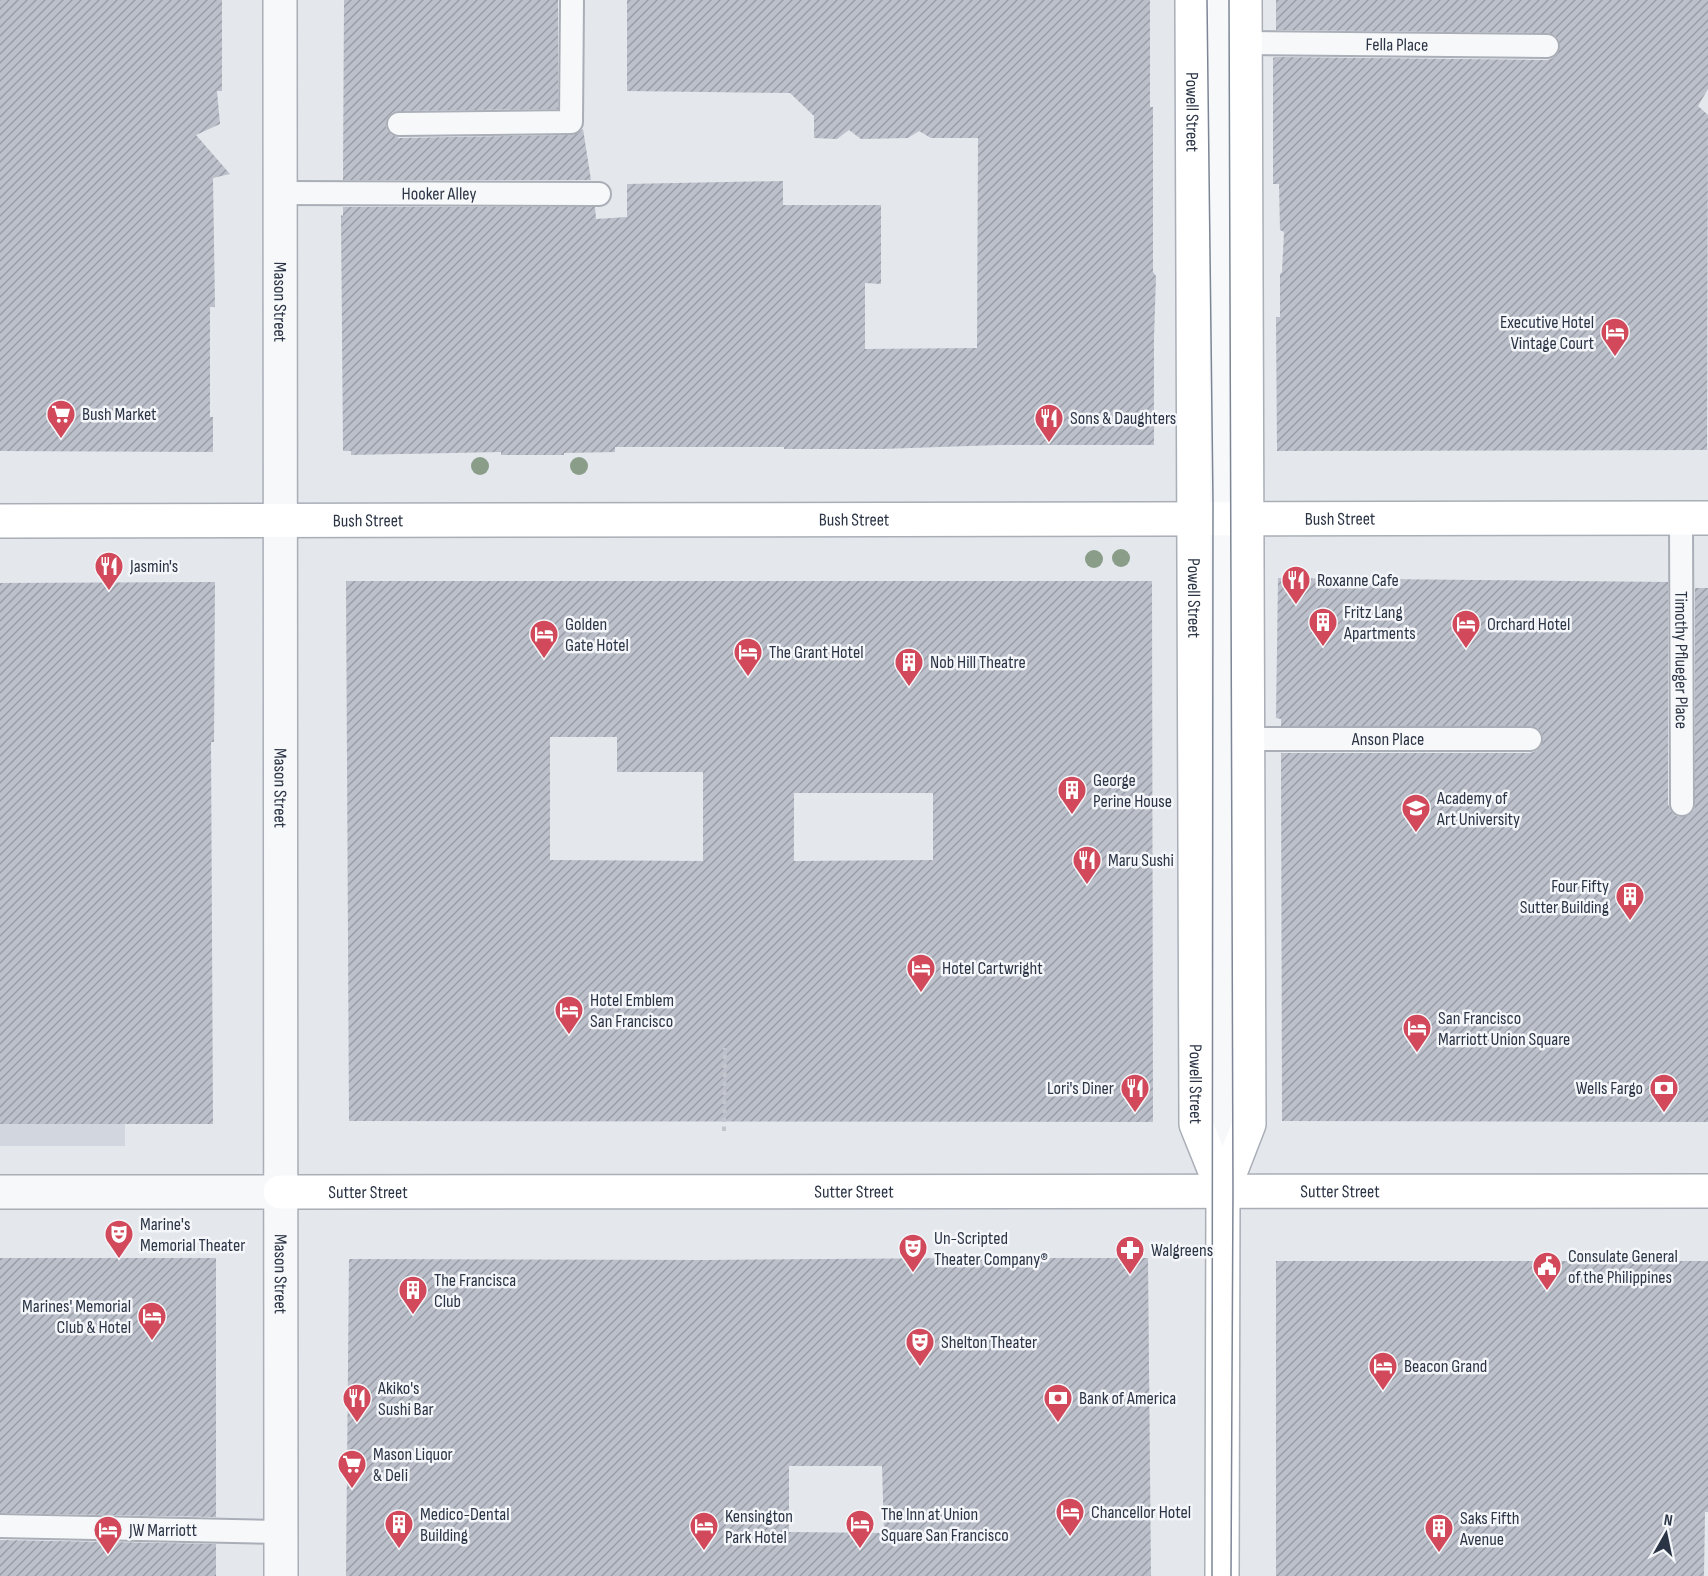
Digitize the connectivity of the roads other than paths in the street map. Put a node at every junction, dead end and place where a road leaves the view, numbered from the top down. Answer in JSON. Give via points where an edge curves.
{"nodes":[{"id":1,"x":280,"y":0,"type":"edge"},
{"id":2,"x":572,"y":0,"type":"edge"},
{"id":3,"x":1192,"y":0,"type":"edge"},
{"id":4,"x":1219,"y":0,"type":"edge"},
{"id":5,"x":1245,"y":0,"type":"edge"},
{"id":6,"x":1245,"y":43,"type":"junction"},
{"id":7,"x":1547,"y":46,"type":"dead end"},
{"id":8,"x":399,"y":124,"type":"dead end"},
{"id":9,"x":280,"y":193,"type":"junction"},
{"id":10,"x":599,"y":194,"type":"dead end"},
{"id":11,"x":1694,"y":518,"type":"edge"},
{"id":12,"x":1220,"y":519,"type":"junction"},
{"id":13,"x":280,"y":520,"type":"junction"},
{"id":14,"x":0,"y":521,"type":"edge"},
{"id":15,"x":1247,"y":739,"type":"junction"},
{"id":16,"x":1530,"y":739,"type":"dead end"},
{"id":17,"x":1682,"y":804,"type":"dead end"},
{"id":18,"x":1223,"y":1191,"type":"junction"},
{"id":19,"x":1708,"y":1191,"type":"edge"},
{"id":20,"x":0,"y":1192,"type":"edge"},
{"id":21,"x":280,"y":1192,"type":"junction"},
{"id":22,"x":0,"y":1526,"type":"edge"},
{"id":23,"x":281,"y":1532,"type":"junction"},
{"id":24,"x":281,"y":1576,"type":"edge"},
{"id":25,"x":1222,"y":1576,"type":"edge"}],
"edges":[{"from":1,"to":9,"type":"street","name":"Mason Street"},
{"from":2,"to":8,"type":"lane","via":[[571,122]]},
{"from":3,"to":12,"type":"street","name":"Powell Street"},
{"from":4,"to":12,"type":"lane"},
{"from":5,"to":6,"type":"street","name":"Powell Street"},
{"from":6,"to":7,"type":"lane","name":"Fella Place"},
{"from":6,"to":12,"type":"street","name":"Powell Street"},
{"from":9,"to":10,"type":"lane","name":"Hooker Alley"},
{"from":9,"to":13,"type":"street","name":"Mason Street"},
{"from":11,"to":12,"type":"street","name":"Bush Street"},
{"from":11,"to":17,"type":"lane","name":"Timothy Pflueger Place"},
{"from":12,"to":13,"type":"street","name":"Bush Street"},
{"from":12,"to":15,"type":"street","name":"Powell Street"},
{"from":12,"to":18,"type":"street","name":"Powell Street","via":[[1196,1124]]},
{"from":13,"to":14,"type":"street","name":"Bush Street"},
{"from":13,"to":21,"type":"street","name":"Mason Street"},
{"from":15,"to":16,"type":"lane","name":"Anson Place"},
{"from":15,"to":18,"type":"street","name":"Powell Street","via":[[1249,1124]]},
{"from":18,"to":19,"type":"street","name":"Sutter Street"},
{"from":18,"to":21,"type":"street","name":"Sutter Street"},
{"from":18,"to":25,"type":"street","name":"Powell Street"},
{"from":20,"to":21,"type":"street","name":"Sutter Street"},
{"from":21,"to":23,"type":"street","name":"Mason Street"},
{"from":22,"to":23,"type":"lane"},
{"from":23,"to":24,"type":"street","name":"Mason Street"}]}
